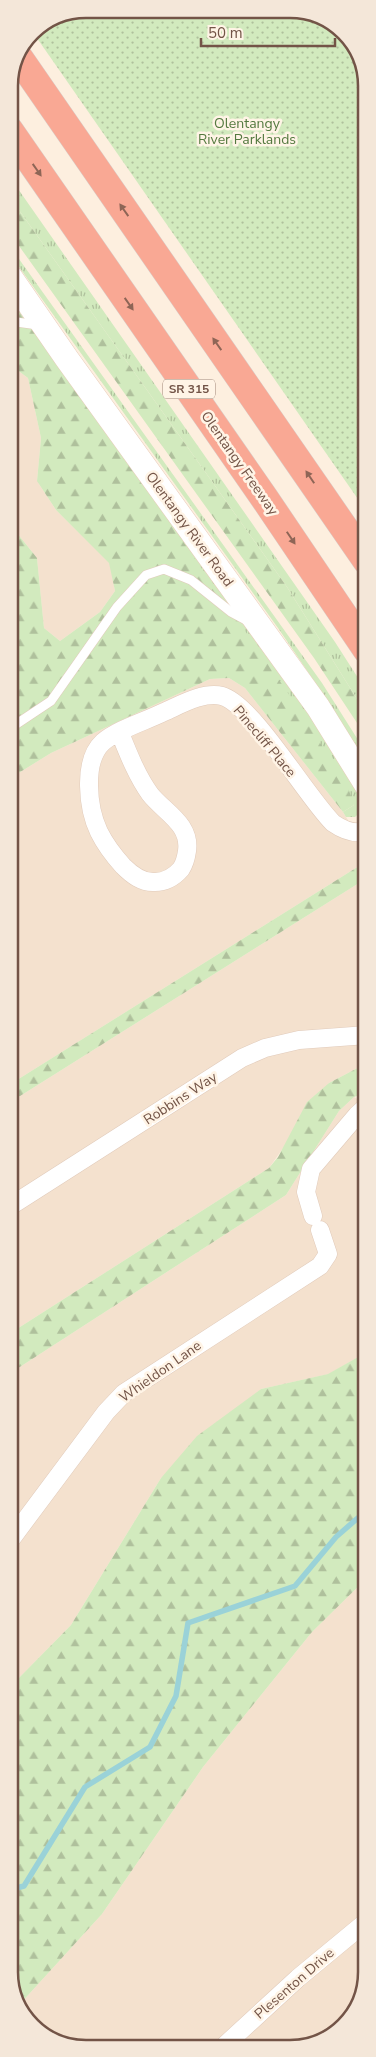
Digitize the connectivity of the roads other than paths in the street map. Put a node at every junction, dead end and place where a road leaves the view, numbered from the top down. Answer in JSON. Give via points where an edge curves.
{"nodes":[{"id":1,"x":22,"y":63,"type":"edge"},
{"id":2,"x":18,"y":143,"type":"edge"},
{"id":3,"x":18,"y":287,"type":"edge"},
{"id":4,"x":18,"y":322,"type":"edge"},
{"id":5,"x":44,"y":325,"type":"junction"},
{"id":6,"x":358,"y":548,"type":"edge"},
{"id":7,"x":264,"y":631,"type":"junction"},
{"id":8,"x":358,"y":637,"type":"edge"},
{"id":9,"x":18,"y":723,"type":"edge"},
{"id":10,"x":120,"y":733,"type":"junction"},
{"id":11,"x":358,"y":771,"type":"edge"},
{"id":12,"x":358,"y":831,"type":"edge"},
{"id":13,"x":358,"y":1036,"type":"edge"},
{"id":14,"x":358,"y":1114,"type":"edge"},
{"id":15,"x":18,"y":1201,"type":"edge"},
{"id":16,"x":18,"y":1530,"type":"edge"},
{"id":17,"x":358,"y":1928,"type":"edge"},
{"id":18,"x":231,"y":2040,"type":"edge"}],
"edges":[{"from":6,"to":1,"type":"highway","one_way":true},
{"from":2,"to":8,"type":"highway","name":"Olentangy Freeway","number":"SR 315","one_way":true},
{"from":3,"to":5,"type":"main road","name":"Olentangy River Road"},
{"from":4,"to":5,"type":"lane"},
{"from":5,"to":7,"type":"main road","name":"Olentangy River Road"},
{"from":7,"to":9,"type":"lane","via":[[231,612],[191,580],[164,569],[146,575],[118,607],[51,701]]},
{"from":7,"to":11,"type":"main road","name":"Olentangy River Road","via":[[318,707]]},
{"from":10,"to":10,"type":"street","name":"Pinecliff Place","via":[[104,742],[91,761],[89,772],[94,814],[99,831],[128,871],[146,882],[162,882],[175,875],[185,863],[186,833],[150,794]]},
{"from":10,"to":12,"type":"street","name":"Pinecliff Place","via":[[183,704],[208,695],[221,696],[251,718],[333,823],[342,829]]},
{"from":13,"to":15,"type":"street","name":"Robbins Way","via":[[299,1040],[265,1048],[242,1058]]},
{"from":14,"to":16,"type":"street","name":"Whieldon Lane","via":[[311,1169],[306,1192],[328,1248],[320,1266],[124,1393],[106,1412]]},
{"from":17,"to":18,"type":"street","name":"Plesenton Drive"}]}
